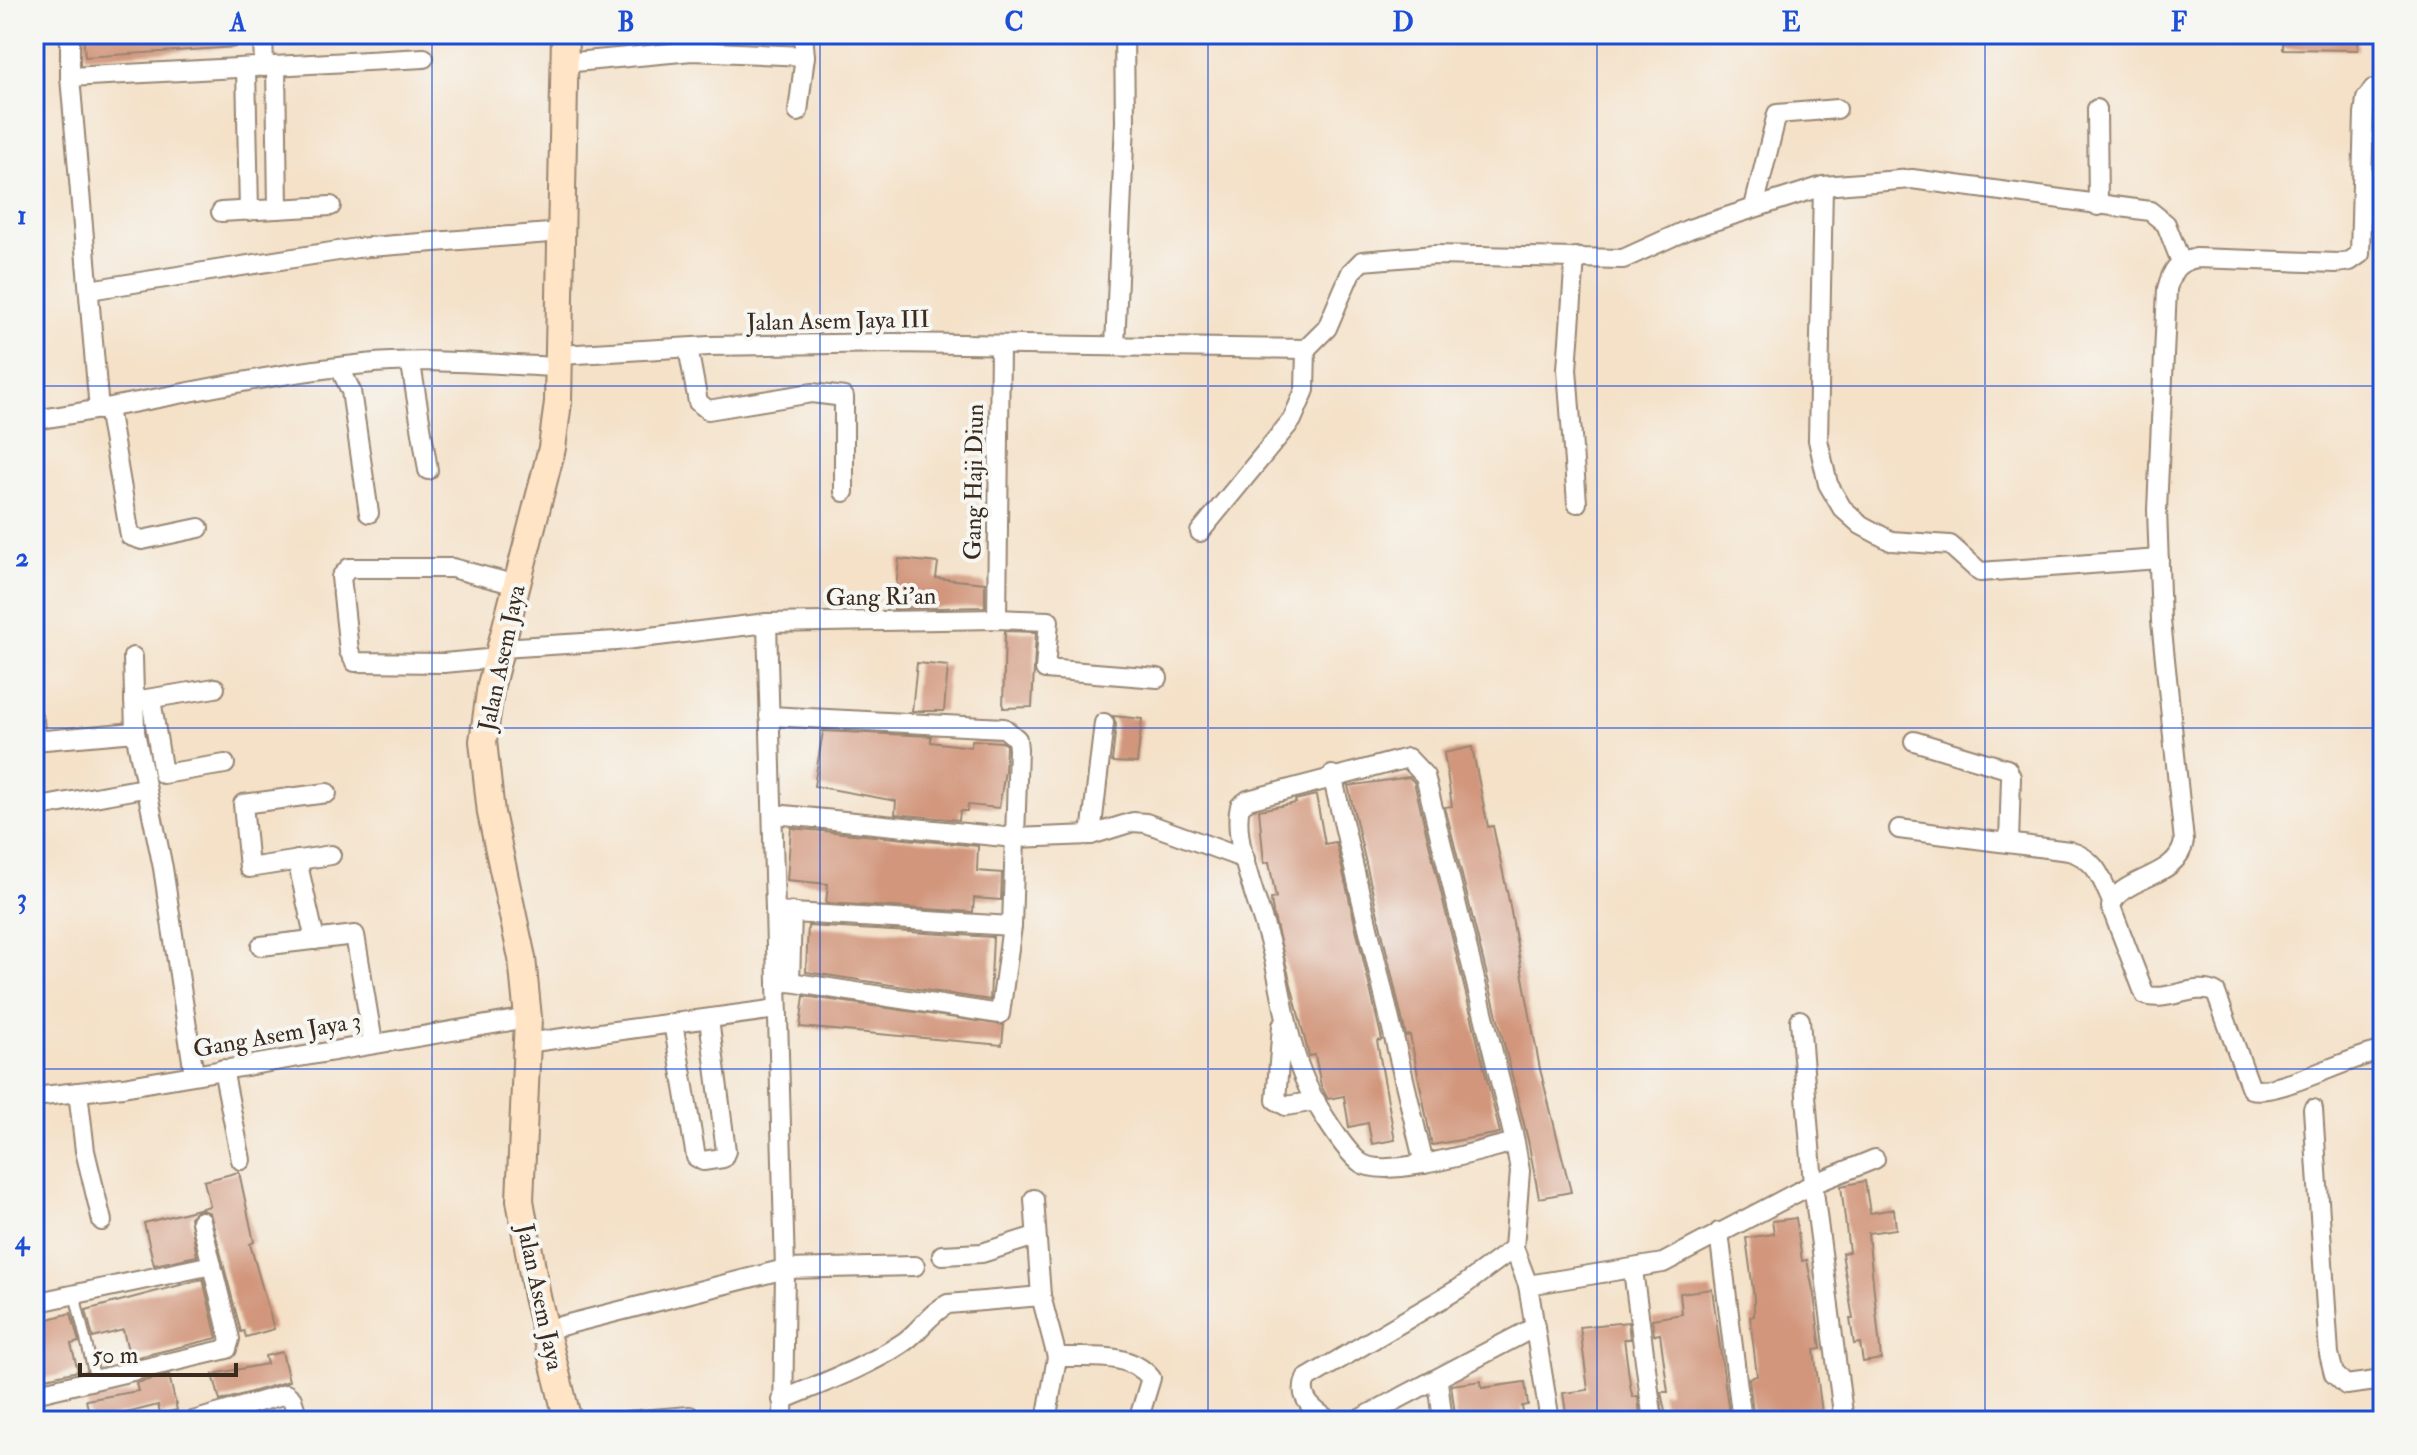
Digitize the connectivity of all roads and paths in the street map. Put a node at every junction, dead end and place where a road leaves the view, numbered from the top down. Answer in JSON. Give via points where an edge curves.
{"nodes":[{"id":1,"x":70,"y":34,"type":"edge"},
{"id":2,"x":263,"y":34,"type":"edge"},
{"id":3,"x":565,"y":34,"type":"edge"},
{"id":4,"x":803,"y":34,"type":"edge"},
{"id":5,"x":1124,"y":34,"type":"edge"},
{"id":6,"x":805,"y":56,"type":"junction"},
{"id":7,"x":424,"y":58,"type":"dead end"},
{"id":8,"x":564,"y":63,"type":"junction"},
{"id":9,"x":262,"y":67,"type":"junction"},
{"id":10,"x":70,"y":77,"type":"junction"},
{"id":11,"x":2383,"y":88,"type":"edge"},
{"id":12,"x":1837,"y":109,"type":"dead end"},
{"id":13,"x":2097,"y":109,"type":"dead end"},
{"id":14,"x":798,"y":112,"type":"dead end"},
{"id":15,"x":1823,"y":186,"type":"junction"},
{"id":16,"x":331,"y":206,"type":"dead end"},
{"id":17,"x":2098,"y":206,"type":"junction"},
{"id":18,"x":1754,"y":207,"type":"junction"},
{"id":19,"x":278,"y":209,"type":"junction"},
{"id":20,"x":249,"y":211,"type":"junction"},
{"id":21,"x":221,"y":212,"type":"dead end"},
{"id":22,"x":562,"y":232,"type":"junction"},
{"id":23,"x":1575,"y":257,"type":"junction"},
{"id":24,"x":2181,"y":262,"type":"junction"},
{"id":25,"x":89,"y":290,"type":"junction"},
{"id":26,"x":1000,"y":345,"type":"junction"},
{"id":27,"x":1115,"y":346,"type":"junction"},
{"id":28,"x":688,"y":348,"type":"junction"},
{"id":29,"x":1306,"y":349,"type":"junction"},
{"id":30,"x":560,"y":361,"type":"junction"},
{"id":31,"x":411,"y":364,"type":"junction"},
{"id":32,"x":340,"y":368,"type":"junction"},
{"id":33,"x":104,"y":409,"type":"junction"},
{"id":34,"x":34,"y":420,"type":"edge"},
{"id":35,"x":428,"y":470,"type":"dead end"},
{"id":36,"x":844,"y":492,"type":"dead end"},
{"id":37,"x":1577,"y":503,"type":"dead end"},
{"id":38,"x":369,"y":513,"type":"dead end"},
{"id":39,"x":199,"y":528,"type":"dead end"},
{"id":40,"x":1200,"y":532,"type":"dead end"},
{"id":41,"x":2159,"y":559,"type":"junction"},
{"id":42,"x":517,"y":585,"type":"junction"},
{"id":43,"x":997,"y":619,"type":"junction"},
{"id":44,"x":767,"y":623,"type":"junction"},
{"id":45,"x":499,"y":653,"type":"junction"},
{"id":46,"x":133,"y":657,"type":"dead end"},
{"id":47,"x":1158,"y":678,"type":"dead end"},
{"id":48,"x":215,"y":688,"type":"dead end"},
{"id":49,"x":143,"y":700,"type":"junction"},
{"id":50,"x":769,"y":716,"type":"junction"},
{"id":51,"x":34,"y":720,"type":"edge"},
{"id":52,"x":1104,"y":723,"type":"dead end"},
{"id":53,"x":135,"y":732,"type":"junction"},
{"id":54,"x":35,"y":741,"type":"edge"},
{"id":55,"x":1914,"y":741,"type":"dead end"},
{"id":56,"x":225,"y":764,"type":"dead end"},
{"id":57,"x":1332,"y":775,"type":"junction"},
{"id":58,"x":144,"y":788,"type":"junction"},
{"id":59,"x":327,"y":793,"type":"dead end"},
{"id":60,"x":34,"y":808,"type":"edge"},
{"id":61,"x":774,"y":814,"type":"junction"},
{"id":62,"x":1899,"y":829,"type":"dead end"},
{"id":63,"x":1091,"y":835,"type":"junction"},
{"id":64,"x":1015,"y":838,"type":"junction"},
{"id":65,"x":2009,"y":843,"type":"junction"},
{"id":66,"x":331,"y":855,"type":"dead end"},
{"id":67,"x":1245,"y":859,"type":"junction"},
{"id":68,"x":297,"y":860,"type":"junction"},
{"id":69,"x":2112,"y":902,"type":"junction"},
{"id":70,"x":784,"y":912,"type":"junction"},
{"id":71,"x":1012,"y":926,"type":"junction"},
{"id":72,"x":315,"y":940,"type":"junction"},
{"id":73,"x":261,"y":946,"type":"dead end"},
{"id":74,"x":784,"y":982,"type":"junction"},
{"id":75,"x":777,"y":1009,"type":"junction"},
{"id":76,"x":1284,"y":1015,"type":"junction"},
{"id":77,"x":709,"y":1019,"type":"junction"},
{"id":78,"x":1800,"y":1020,"type":"dead end"},
{"id":79,"x":673,"y":1023,"type":"junction"},
{"id":80,"x":527,"y":1031,"type":"junction"},
{"id":81,"x":373,"y":1043,"type":"junction"},
{"id":82,"x":2383,"y":1055,"type":"edge"},
{"id":83,"x":223,"y":1069,"type":"junction"},
{"id":84,"x":194,"y":1074,"type":"junction"},
{"id":85,"x":78,"y":1092,"type":"junction"},
{"id":86,"x":34,"y":1097,"type":"edge"},
{"id":87,"x":1316,"y":1101,"type":"junction"},
{"id":88,"x":2313,"y":1109,"type":"dead end"},
{"id":89,"x":1515,"y":1142,"type":"junction"},
{"id":90,"x":1875,"y":1159,"type":"dead end"},
{"id":91,"x":241,"y":1160,"type":"dead end"},
{"id":92,"x":1424,"y":1164,"type":"junction"},
{"id":93,"x":1813,"y":1184,"type":"junction"},
{"id":94,"x":1034,"y":1199,"type":"dead end"},
{"id":95,"x":102,"y":1221,"type":"dead end"},
{"id":96,"x":201,"y":1221,"type":"dead end"},
{"id":97,"x":1719,"y":1232,"type":"junction"},
{"id":98,"x":1035,"y":1236,"type":"junction"},
{"id":99,"x":1514,"y":1248,"type":"junction"},
{"id":100,"x":942,"y":1255,"type":"dead end"},
{"id":101,"x":212,"y":1265,"type":"junction"},
{"id":102,"x":915,"y":1266,"type":"dead end"},
{"id":103,"x":785,"y":1269,"type":"junction"},
{"id":104,"x":1633,"y":1270,"type":"junction"},
{"id":105,"x":1528,"y":1285,"type":"junction"},
{"id":106,"x":75,"y":1296,"type":"junction"},
{"id":107,"x":1041,"y":1296,"type":"junction"},
{"id":108,"x":34,"y":1303,"type":"edge"},
{"id":109,"x":1535,"y":1327,"type":"junction"},
{"id":110,"x":545,"y":1330,"type":"junction"},
{"id":111,"x":1057,"y":1357,"type":"junction"},
{"id":112,"x":2383,"y":1380,"type":"edge"},
{"id":113,"x":1438,"y":1381,"type":"junction"},
{"id":114,"x":96,"y":1382,"type":"junction"},
{"id":115,"x":34,"y":1394,"type":"edge"},
{"id":116,"x":782,"y":1400,"type":"junction"},
{"id":117,"x":690,"y":1416,"type":"dead end"},
{"id":118,"x":193,"y":1421,"type":"edge"},
{"id":119,"x":299,"y":1421,"type":"edge"},
{"id":120,"x":568,"y":1421,"type":"edge"},
{"id":121,"x":627,"y":1421,"type":"edge"},
{"id":122,"x":783,"y":1421,"type":"edge"},
{"id":123,"x":1046,"y":1421,"type":"edge"},
{"id":124,"x":1138,"y":1421,"type":"edge"},
{"id":125,"x":1330,"y":1421,"type":"edge"},
{"id":126,"x":1356,"y":1421,"type":"edge"},
{"id":127,"x":1443,"y":1421,"type":"edge"},
{"id":128,"x":1550,"y":1421,"type":"edge"},
{"id":129,"x":1653,"y":1421,"type":"edge"},
{"id":130,"x":1742,"y":1421,"type":"edge"},
{"id":131,"x":1844,"y":1421,"type":"edge"}],
"edges":[{"from":1,"to":10,"type":"street"},
{"from":2,"to":9,"type":"street"},
{"from":3,"to":8,"type":"main road","name":"Jalan Asem Jaya"},
{"from":4,"to":6,"type":"street"},
{"from":5,"to":27,"type":"street"},
{"from":6,"to":8,"type":"street","via":[[692,51]]},
{"from":6,"to":14,"type":"street"},
{"from":7,"to":9,"type":"street"},
{"from":8,"to":22,"type":"main road","name":"Jalan Asem Jaya"},
{"from":9,"to":10,"type":"street"},
{"from":9,"to":19,"type":"street"},
{"from":9,"to":20,"type":"street"},
{"from":10,"to":25,"type":"street"},
{"from":11,"to":24,"type":"street","via":[[2373,89],[2366,99],[2360,254],[2337,263],[2196,258]]},
{"from":12,"to":18,"type":"street","via":[[1777,114]]},
{"from":13,"to":17,"type":"street"},
{"from":15,"to":17,"type":"street","via":[[1912,179]]},
{"from":15,"to":18,"type":"street"},
{"from":15,"to":41,"type":"street","via":[[1818,440],[1828,484],[1842,508],[1891,541],[1950,545],[1980,572]]},
{"from":16,"to":19,"type":"street"},
{"from":17,"to":24,"type":"street","via":[[2160,216]]},
{"from":18,"to":23,"type":"street","via":[[1623,259]]},
{"from":19,"to":20,"type":"street"},
{"from":20,"to":21,"type":"street"},
{"from":22,"to":25,"type":"street","via":[[357,248]]},
{"from":22,"to":30,"type":"main road","name":"Jalan Asem Jaya"},
{"from":23,"to":29,"type":"street","via":[[1435,255],[1362,261],[1351,272],[1327,328]]},
{"from":23,"to":37,"type":"street","via":[[1567,369]]},
{"from":24,"to":41,"type":"street","via":[[2172,270],[2167,289]]},
{"from":25,"to":33,"type":"street"},
{"from":26,"to":27,"type":"street","name":"Jalan Asem Jaya III"},
{"from":26,"to":28,"type":"street","name":"Jalan Asem Jaya III"},
{"from":26,"to":43,"type":"street","name":"Gang Haji Diun"},
{"from":27,"to":29,"type":"street","name":"Jalan Asem Jaya III"},
{"from":28,"to":30,"type":"street","name":"Jalan Asem Jaya III"},
{"from":28,"to":36,"type":"street","via":[[698,402],[708,410],[812,393],[844,397]]},
{"from":29,"to":40,"type":"street","via":[[1305,390],[1292,420]]},
{"from":30,"to":31,"type":"street","name":"Jalan Asem Jaya III"},
{"from":30,"to":42,"type":"main road","name":"Jalan Asem Jaya","via":[[552,448]]},
{"from":31,"to":32,"type":"street","name":"Jalan Asem Jaya III"},
{"from":31,"to":35,"type":"street"},
{"from":32,"to":33,"type":"street","name":"Jalan Asem Jaya III","via":[[198,388]]},
{"from":32,"to":38,"type":"street","via":[[351,391]]},
{"from":33,"to":34,"type":"street","name":"Jalan Asem Jaya III"},
{"from":33,"to":39,"type":"street","via":[[130,536],[142,540]]},
{"from":41,"to":69,"type":"street","via":[[2184,841],[2173,862]]},
{"from":42,"to":45,"type":"main road","name":"Jalan Asem Jaya"},
{"from":42,"to":45,"type":"street","name":"Gang Ri'an","via":[[452,568],[349,568],[341,577],[349,651],[355,662],[444,663]]},
{"from":43,"to":44,"type":"street","name":"Gang Ri'an"},
{"from":43,"to":47,"type":"street","name":"Gang Ri'an","via":[[1049,621],[1045,669]]},
{"from":44,"to":45,"type":"street","name":"Gang Ri'an"},
{"from":44,"to":50,"type":"street"},
{"from":45,"to":80,"type":"main road","name":"Jalan Asem Jaya","via":[[486,713],[486,778],[522,958]]},
{"from":46,"to":49,"type":"street"},
{"from":48,"to":49,"type":"street"},
{"from":49,"to":53,"type":"street"},
{"from":49,"to":56,"type":"street","via":[[163,774]]},
{"from":50,"to":61,"type":"street"},
{"from":50,"to":64,"type":"street","via":[[1004,728],[1017,739],[1018,749]]},
{"from":51,"to":54,"type":"street"},
{"from":52,"to":63,"type":"street"},
{"from":53,"to":54,"type":"street"},
{"from":53,"to":58,"type":"street"},
{"from":55,"to":65,"type":"street","via":[[2007,769]]},
{"from":57,"to":67,"type":"street","via":[[1255,796],[1240,806]]},
{"from":57,"to":89,"type":"street","via":[[1408,758],[1425,776]]},
{"from":57,"to":92,"type":"street"},
{"from":58,"to":60,"type":"street"},
{"from":58,"to":84,"type":"street","via":[[163,868]]},
{"from":59,"to":68,"type":"street","via":[[243,804],[249,868]]},
{"from":61,"to":64,"type":"street"},
{"from":61,"to":70,"type":"street"},
{"from":62,"to":65,"type":"street"},
{"from":63,"to":64,"type":"street"},
{"from":63,"to":67,"type":"street","via":[[1146,823]]},
{"from":64,"to":71,"type":"street"},
{"from":65,"to":69,"type":"street","via":[[2086,856]]},
{"from":66,"to":68,"type":"street"},
{"from":67,"to":76,"type":"street","via":[[1272,950]]},
{"from":68,"to":72,"type":"street"},
{"from":69,"to":82,"type":"street","via":[[2145,995],[2199,989],[2216,993],[2251,1089],[2306,1077],[2355,1056]]},
{"from":70,"to":71,"type":"street"},
{"from":70,"to":74,"type":"street"},
{"from":71,"to":74,"type":"street","via":[[1003,1008],[994,1015]]},
{"from":72,"to":73,"type":"street"},
{"from":72,"to":81,"type":"street","via":[[355,935]]},
{"from":74,"to":75,"type":"street"},
{"from":75,"to":77,"type":"street","name":"Gang Asem Jaya 3"},
{"from":75,"to":103,"type":"street"},
{"from":76,"to":87,"type":"street"},
{"from":76,"to":87,"type":"street","via":[[1276,1100],[1286,1106]]},
{"from":77,"to":79,"type":"street","name":"Gang Asem Jaya 3"},
{"from":77,"to":79,"type":"street","via":[[726,1151],[723,1158],[703,1161],[696,1157]]},
{"from":78,"to":93,"type":"street"},
{"from":79,"to":80,"type":"street","name":"Gang Asem Jaya 3"},
{"from":80,"to":81,"type":"street","name":"Gang Asem Jaya 3"},
{"from":80,"to":110,"type":"main road","name":"Jalan Asem Jaya","via":[[520,1200]]},
{"from":81,"to":83,"type":"street","name":"Gang Asem Jaya 3"},
{"from":83,"to":84,"type":"street","name":"Gang Asem Jaya 3"},
{"from":83,"to":91,"type":"street"},
{"from":84,"to":85,"type":"street","name":"Gang Asem Jaya 3"},
{"from":85,"to":86,"type":"street","name":"Gang Asem Jaya 3"},
{"from":85,"to":95,"type":"street"},
{"from":87,"to":92,"type":"street","via":[[1361,1163]]},
{"from":88,"to":112,"type":"street","via":[[2331,1364],[2346,1385]]},
{"from":89,"to":92,"type":"street"},
{"from":89,"to":99,"type":"street","via":[[1520,1171]]},
{"from":90,"to":93,"type":"street"},
{"from":93,"to":97,"type":"street"},
{"from":93,"to":131,"type":"street"},
{"from":94,"to":98,"type":"street"},
{"from":96,"to":101,"type":"street"},
{"from":97,"to":104,"type":"street","via":[[1663,1263]]},
{"from":97,"to":130,"type":"street"},
{"from":98,"to":100,"type":"street","via":[[982,1253]]},
{"from":98,"to":107,"type":"street"},
{"from":99,"to":105,"type":"street"},
{"from":99,"to":125,"type":"street","via":[[1460,1288],[1306,1379],[1306,1401]]},
{"from":101,"to":106,"type":"street"},
{"from":101,"to":114,"type":"street","via":[[230,1339],[227,1349]]},
{"from":102,"to":103,"type":"street"},
{"from":103,"to":110,"type":"street"},
{"from":103,"to":116,"type":"street"},
{"from":104,"to":105,"type":"street"},
{"from":104,"to":129,"type":"street"},
{"from":105,"to":109,"type":"street"},
{"from":106,"to":108,"type":"street"},
{"from":106,"to":114,"type":"lane"},
{"from":107,"to":111,"type":"street"},
{"from":107,"to":116,"type":"street","via":[[948,1304],[896,1348]]},
{"from":109,"to":113,"type":"street"},
{"from":109,"to":128,"type":"street"},
{"from":110,"to":120,"type":"main road","name":"Jalan Asem Jaya"},
{"from":111,"to":123,"type":"street"},
{"from":111,"to":124,"type":"street","via":[[1121,1359],[1142,1368],[1151,1378]]},
{"from":113,"to":126,"type":"street"},
{"from":113,"to":127,"type":"street"},
{"from":114,"to":115,"type":"street"},
{"from":116,"to":122,"type":"street"},
{"from":117,"to":121,"type":"street"},
{"from":118,"to":119,"type":"street","via":[[286,1394]]}]}
